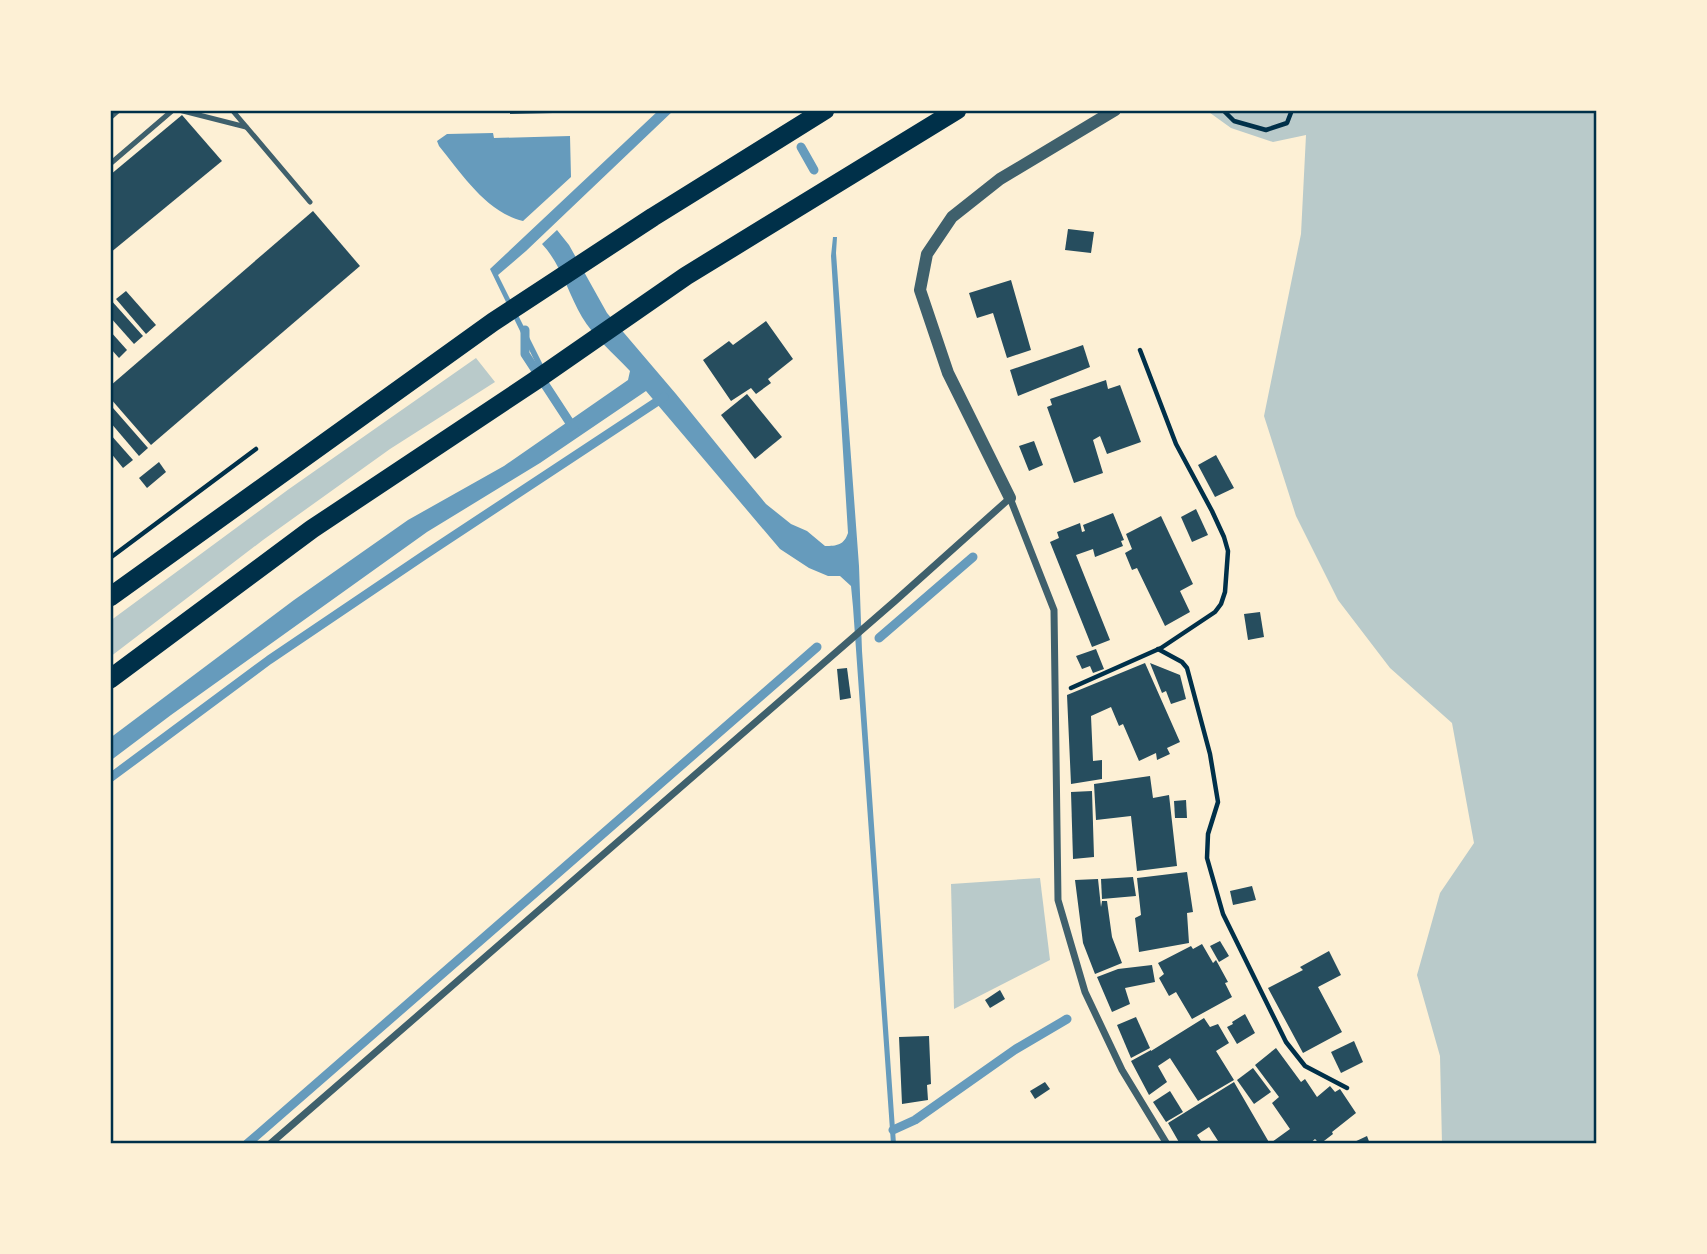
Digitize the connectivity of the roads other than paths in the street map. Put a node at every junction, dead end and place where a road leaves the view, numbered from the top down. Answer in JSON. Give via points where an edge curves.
{"nodes":[{"id":1,"x":120,"y":110,"type":"edge"},
{"id":2,"x":173,"y":110,"type":"edge"},
{"id":3,"x":179,"y":110,"type":"edge"},
{"id":4,"x":232,"y":110,"type":"edge"},
{"id":5,"x":957,"y":110,"type":"edge"},
{"id":6,"x":1115,"y":110,"type":"edge"},
{"id":7,"x":823,"y":112,"type":"edge"},
{"id":8,"x":110,"y":118,"type":"edge"},
{"id":9,"x":246,"y":127,"type":"junction"},
{"id":10,"x":110,"y":164,"type":"edge"},
{"id":11,"x":310,"y":202,"type":"dead end"},
{"id":12,"x":1010,"y":498,"type":"junction"},
{"id":13,"x":113,"y":590,"type":"edge"},
{"id":14,"x":110,"y":679,"type":"edge"},
{"id":15,"x":270,"y":1144,"type":"edge"},
{"id":16,"x":1167,"y":1144,"type":"edge"}],
"edges":[{"from":1,"to":8,"type":"lane"},
{"from":2,"to":10,"type":"lane"},
{"from":3,"to":9,"type":"lane"},
{"from":4,"to":9,"type":"lane"},
{"from":5,"to":14,"type":"highway","via":[[686,276],[312,529]]},
{"from":6,"to":12,"type":"street","via":[[1000,179],[952,217],[927,254],[920,289],[948,373]]},
{"from":7,"to":13,"type":"highway","via":[[493,322]]},
{"from":9,"to":11,"type":"lane"},
{"from":12,"to":15,"type":"street"},
{"from":12,"to":16,"type":"street","via":[[1054,610],[1058,900],[1085,992],[1122,1070]]}]}
